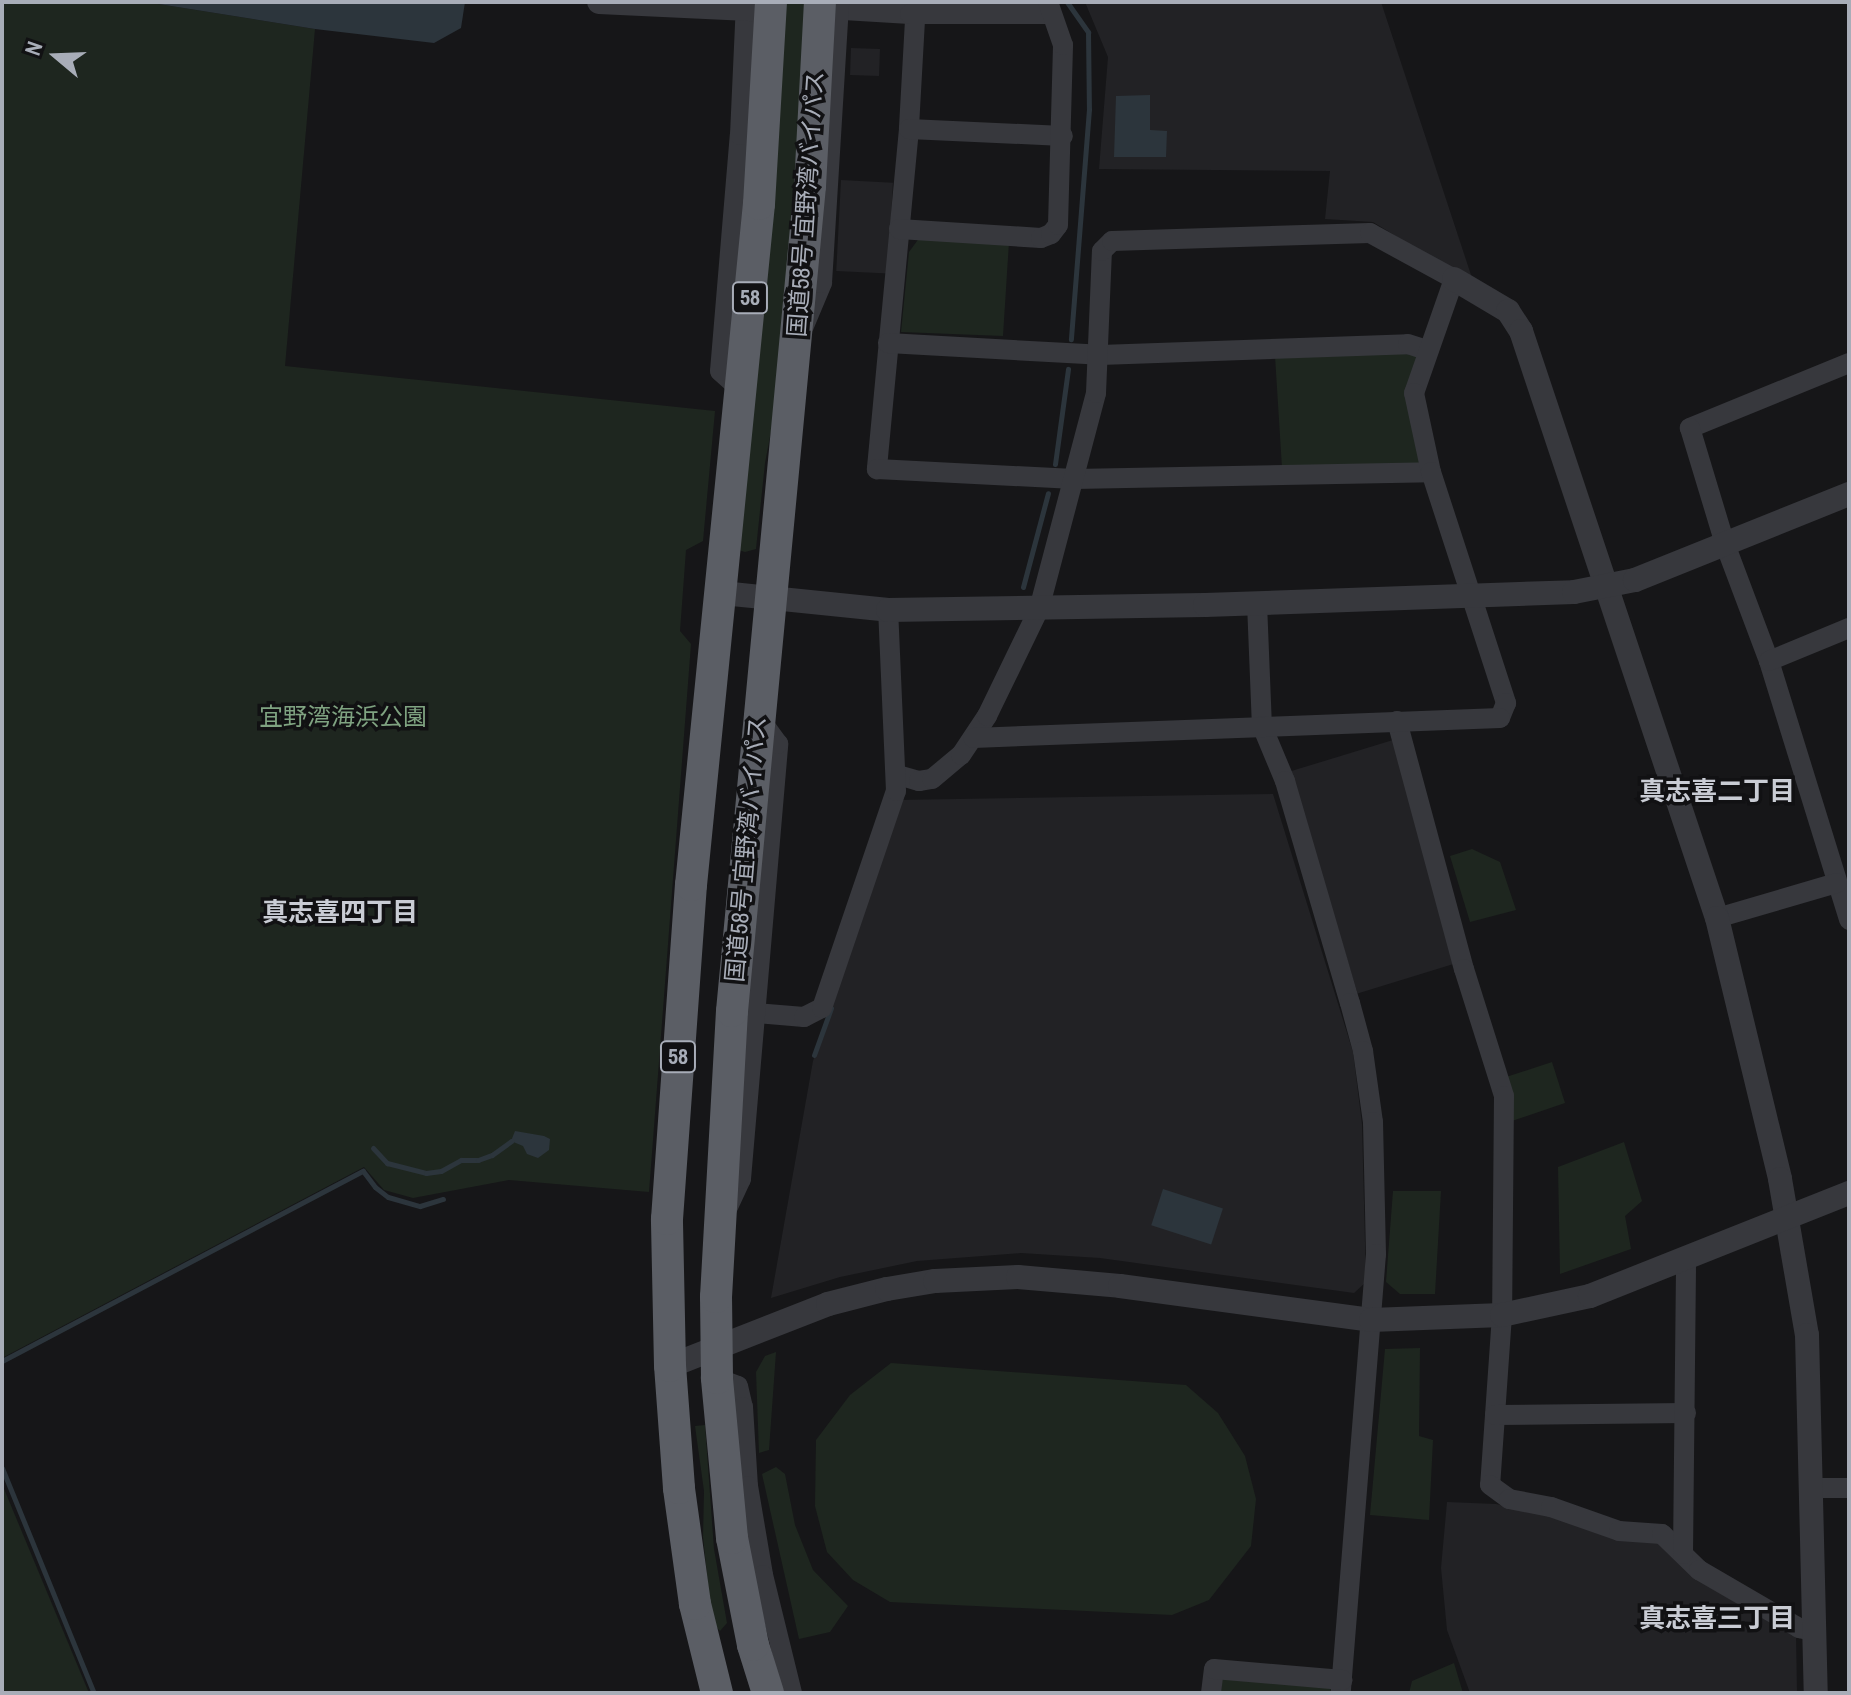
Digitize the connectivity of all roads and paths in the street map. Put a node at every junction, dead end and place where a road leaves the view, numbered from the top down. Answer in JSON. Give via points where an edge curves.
{"nodes":[{"id":1,"x":599,"y":2,"type":"edge"},
{"id":2,"x":758,"y":6,"type":"edge"},
{"id":3,"x":830,"y":6,"type":"edge"},
{"id":4,"x":916,"y":8,"type":"edge"},
{"id":5,"x":1049,"y":8,"type":"edge"},
{"id":6,"x":909,"y":129,"type":"junction"},
{"id":7,"x":1063,"y":136,"type":"junction"},
{"id":8,"x":899,"y":229,"type":"junction"},
{"id":9,"x":1454,"y":279,"type":"junction"},
{"id":10,"x":888,"y":343,"type":"junction"},
{"id":11,"x":1426,"y":350,"type":"junction"},
{"id":12,"x":1100,"y":355,"type":"junction"},
{"id":13,"x":1849,"y":363,"type":"edge"},
{"id":14,"x":1431,"y":472,"type":"junction"},
{"id":15,"x":1074,"y":479,"type":"junction"},
{"id":16,"x":1849,"y":494,"type":"edge"},
{"id":17,"x":1725,"y":544,"type":"junction"},
{"id":18,"x":1604,"y":587,"type":"junction"},
{"id":19,"x":722,"y":593,"type":"junction"},
{"id":20,"x":1472,"y":595,"type":"junction"},
{"id":21,"x":770,"y":600,"type":"junction"},
{"id":22,"x":1257,"y":603,"type":"junction"},
{"id":23,"x":1039,"y":609,"type":"junction"},
{"id":24,"x":888,"y":610,"type":"junction"},
{"id":25,"x":1849,"y":628,"type":"edge"},
{"id":26,"x":1769,"y":661,"type":"junction"},
{"id":27,"x":758,"y":716,"type":"junction"},
{"id":28,"x":1397,"y":721,"type":"junction"},
{"id":29,"x":1262,"y":726,"type":"junction"},
{"id":30,"x":973,"y":738,"type":"junction"},
{"id":31,"x":898,"y":775,"type":"junction"},
{"id":32,"x":1837,"y":883,"type":"junction"},
{"id":33,"x":1717,"y":918,"type":"junction"},
{"id":34,"x":1849,"y":920,"type":"edge"},
{"id":35,"x":755,"y":1013,"type":"junction"},
{"id":36,"x":1849,"y":1193,"type":"edge"},
{"id":37,"x":1786,"y":1217,"type":"junction"},
{"id":38,"x":719,"y":1225,"type":"junction"},
{"id":39,"x":1686,"y":1258,"type":"junction"},
{"id":40,"x":1502,"y":1315,"type":"junction"},
{"id":41,"x":1371,"y":1320,"type":"junction"},
{"id":42,"x":716,"y":1363,"type":"junction"},
{"id":43,"x":670,"y":1366,"type":"junction"},
{"id":44,"x":1686,"y":1413,"type":"junction"},
{"id":45,"x":1495,"y":1415,"type":"junction"},
{"id":46,"x":1813,"y":1488,"type":"junction"},
{"id":47,"x":1849,"y":1488,"type":"edge"},
{"id":48,"x":1683,"y":1554,"type":"junction"},
{"id":49,"x":1813,"y":1631,"type":"junction"},
{"id":50,"x":1342,"y":1686,"type":"edge"},
{"id":51,"x":717,"y":1693,"type":"edge"},
{"id":52,"x":768,"y":1693,"type":"edge"},
{"id":53,"x":792,"y":1693,"type":"edge"},
{"id":54,"x":1211,"y":1693,"type":"edge"},
{"id":55,"x":1816,"y":1693,"type":"edge"}],
"edges":[{"from":1,"to":2,"type":"street"},
{"from":2,"to":19,"type":"highway","name":"国道58号 宜野湾バイパス","number":"58","via":[[759,204]]},
{"from":3,"to":4,"type":"street"},
{"from":3,"to":21,"type":"highway","name":"国道58号 宜野湾バイパス","number":"58"},
{"from":4,"to":5,"type":"street"},
{"from":4,"to":6,"type":"street"},
{"from":5,"to":7,"type":"street","via":[[1063,45]]},
{"from":6,"to":7,"type":"street"},
{"from":6,"to":8,"type":"street"},
{"from":7,"to":8,"type":"street","via":[[1058,225],[1051,234],[1041,238]]},
{"from":8,"to":10,"type":"street"},
{"from":9,"to":11,"type":"street"},
{"from":9,"to":12,"type":"street","via":[[1370,233],[1112,241],[1102,251]]},
{"from":9,"to":18,"type":"street","via":[[1508,311],[1521,331]]},
{"from":10,"to":12,"type":"street"},
{"from":10,"to":15,"type":"street","via":[[877,469]]},
{"from":11,"to":12,"type":"street","via":[[1408,344]]},
{"from":11,"to":14,"type":"street","via":[[1414,393]]},
{"from":12,"to":15,"type":"street"},
{"from":13,"to":17,"type":"street","via":[[1690,428]]},
{"from":14,"to":15,"type":"street"},
{"from":14,"to":20,"type":"street"},
{"from":15,"to":23,"type":"street"},
{"from":16,"to":17,"type":"street"},
{"from":17,"to":18,"type":"street"},
{"from":17,"to":26,"type":"street"},
{"from":18,"to":20,"type":"street"},
{"from":18,"to":33,"type":"street"},
{"from":19,"to":21,"type":"street"},
{"from":19,"to":43,"type":"highway","name":"国道58号 宜野湾バイパス","number":"58","via":[[676,1078],[667,1219]]},
{"from":20,"to":22,"type":"street"},
{"from":20,"to":28,"type":"street","via":[[1506,703],[1500,718]]},
{"from":21,"to":24,"type":"street"},
{"from":21,"to":27,"type":"highway","name":"国道58号 宜野湾バイパス","number":"58"},
{"from":22,"to":23,"type":"street"},
{"from":22,"to":29,"type":"street"},
{"from":23,"to":24,"type":"street"},
{"from":23,"to":30,"type":"street"},
{"from":24,"to":31,"type":"street"},
{"from":25,"to":26,"type":"street"},
{"from":26,"to":32,"type":"street"},
{"from":27,"to":35,"type":"street","via":[[778,744]]},
{"from":27,"to":38,"type":"highway","name":"国道58号 宜野湾バイパス","number":"58"},
{"from":28,"to":29,"type":"street"},
{"from":28,"to":40,"type":"street","via":[[1504,1096]]},
{"from":29,"to":30,"type":"street"},
{"from":29,"to":41,"type":"street","via":[[1285,781],[1363,1051],[1373,1122],[1376,1254]]},
{"from":30,"to":31,"type":"street","via":[[932,779]]},
{"from":31,"to":35,"type":"street","via":[[822,1008],[804,1017]]},
{"from":32,"to":33,"type":"street"},
{"from":32,"to":34,"type":"street"},
{"from":33,"to":37,"type":"street"},
{"from":35,"to":38,"type":"street","via":[[741,1179]]},
{"from":36,"to":37,"type":"street"},
{"from":37,"to":39,"type":"street"},
{"from":37,"to":46,"type":"street","via":[[1807,1335]]},
{"from":38,"to":42,"type":"highway","name":"国道58号 宜野湾バイパス","number":"58"},
{"from":39,"to":40,"type":"street","via":[[1590,1296]]},
{"from":39,"to":44,"type":"street"},
{"from":40,"to":41,"type":"street"},
{"from":40,"to":45,"type":"street"},
{"from":41,"to":42,"type":"street","via":[[1120,1286],[1018,1277],[935,1281],[828,1304]]},
{"from":41,"to":50,"type":"street"},
{"from":42,"to":43,"type":"street"},
{"from":42,"to":52,"type":"highway","name":"国道58号 宜野湾バイパス","number":"58","via":[[732,1538]]},
{"from":42,"to":53,"type":"street","via":[[738,1386],[743,1407],[748,1486]]},
{"from":43,"to":51,"type":"highway","name":"国道58号 宜野湾バイパス","number":"58","via":[[686,1544]]},
{"from":44,"to":45,"type":"street"},
{"from":44,"to":48,"type":"street"},
{"from":45,"to":48,"type":"street","via":[[1490,1485],[1509,1499],[1551,1507],[1619,1531],[1662,1534]]},
{"from":46,"to":47,"type":"street"},
{"from":46,"to":49,"type":"street"},
{"from":48,"to":49,"type":"street","via":[[1699,1570]]},
{"from":49,"to":55,"type":"street"},
{"from":50,"to":54,"type":"street","via":[[1214,1669]]}]}
